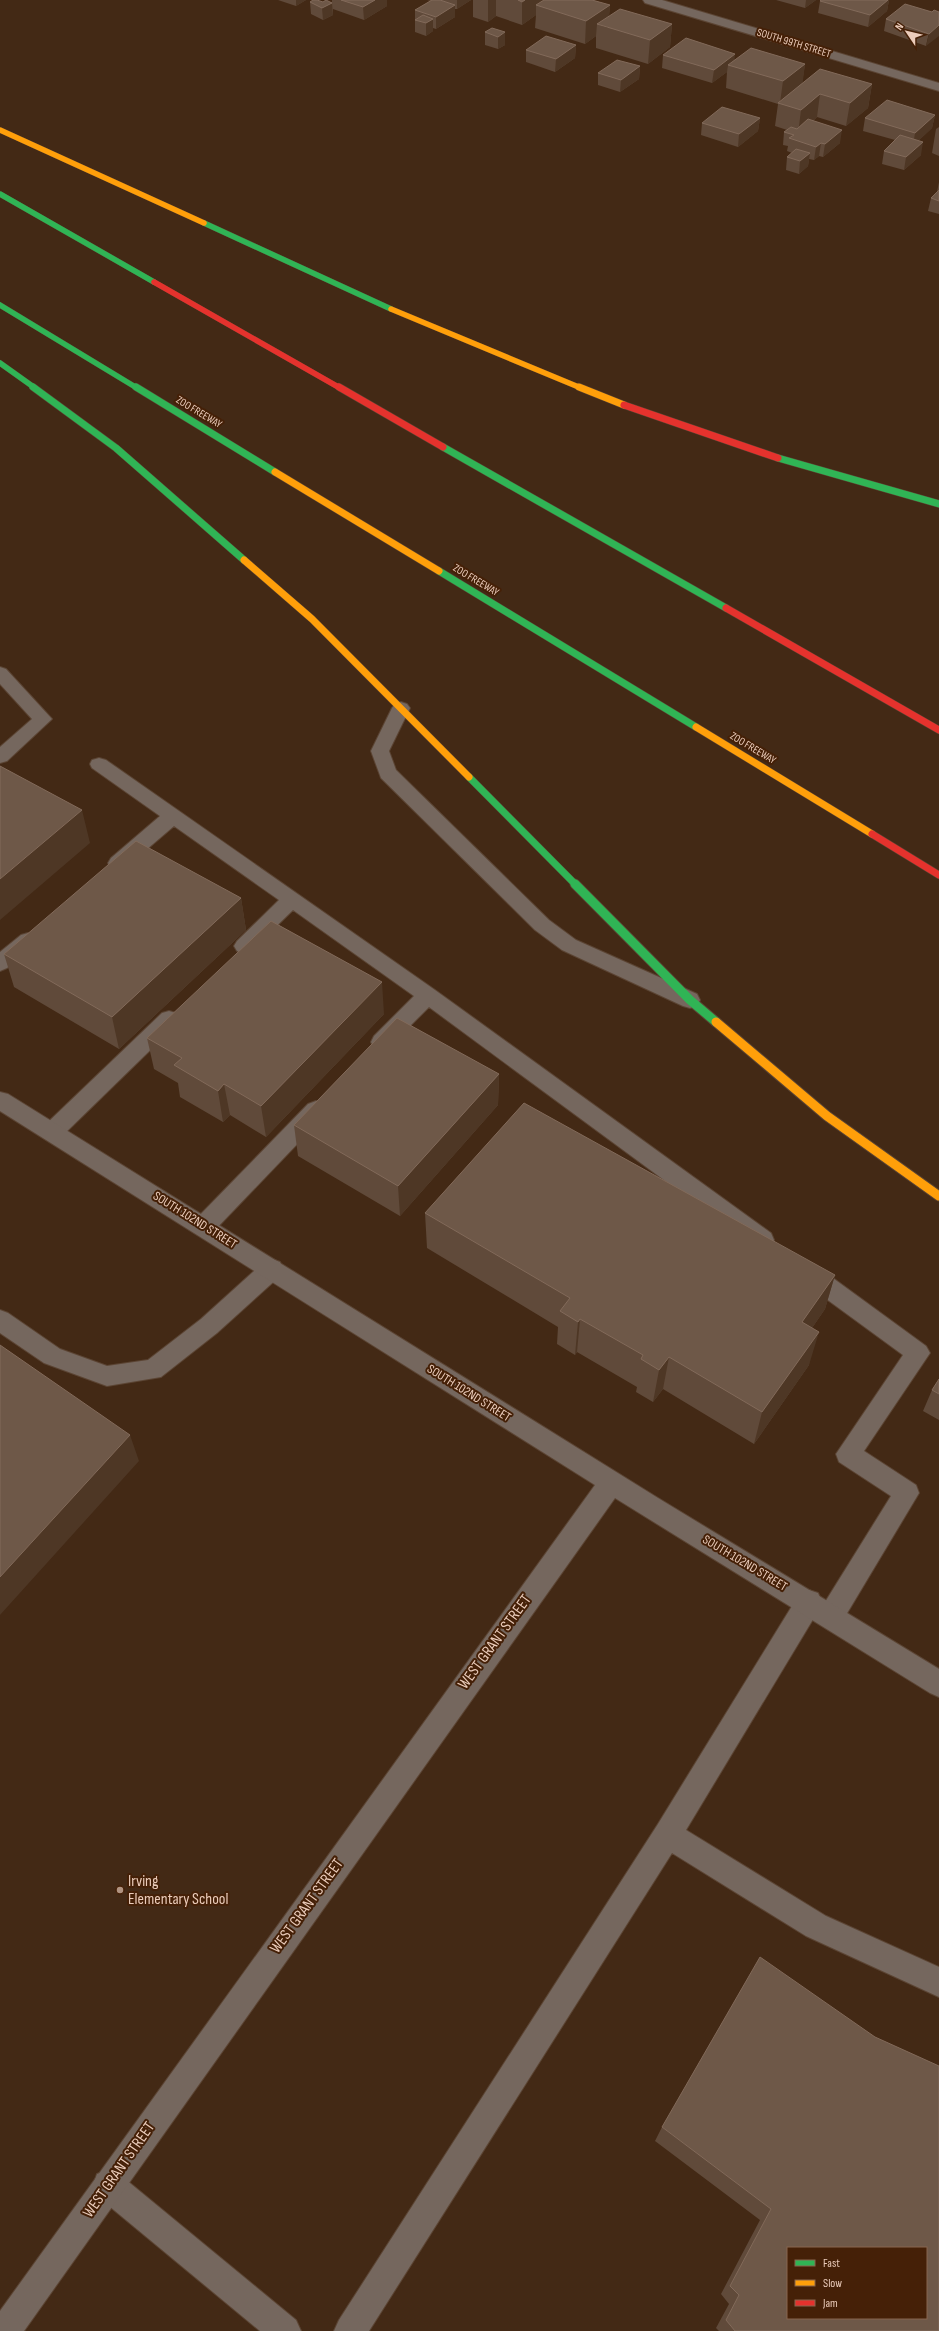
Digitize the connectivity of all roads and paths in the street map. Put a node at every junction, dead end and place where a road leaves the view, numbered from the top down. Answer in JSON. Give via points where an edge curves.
{"nodes":[{"id":1,"x":649,"y":0,"type":"edge"},
{"id":2,"x":939,"y":87,"type":"edge"},
{"id":3,"x":0,"y":130,"type":"edge"},
{"id":4,"x":0,"y":194,"type":"edge"},
{"id":5,"x":0,"y":305,"type":"edge"},
{"id":6,"x":0,"y":363,"type":"edge"},
{"id":7,"x":939,"y":504,"type":"edge"},
{"id":8,"x":0,"y":673,"type":"edge"},
{"id":9,"x":401,"y":708,"type":"junction"},
{"id":10,"x":939,"y":730,"type":"edge"},
{"id":11,"x":0,"y":757,"type":"edge"},
{"id":12,"x":99,"y":764,"type":"dead end"},
{"id":13,"x":173,"y":816,"type":"junction"},
{"id":14,"x":939,"y":875,"type":"edge"},
{"id":15,"x":101,"y":877,"type":"edge"},
{"id":16,"x":292,"y":900,"type":"junction"},
{"id":17,"x":42,"y":928,"type":"edge"},
{"id":18,"x":230,"y":960,"type":"edge"},
{"id":19,"x":0,"y":964,"type":"edge"},
{"id":20,"x":428,"y":995,"type":"junction"},
{"id":21,"x":690,"y":1000,"type":"junction"},
{"id":22,"x":185,"y":1004,"type":"edge"},
{"id":23,"x":367,"y":1058,"type":"edge"},
{"id":24,"x":328,"y":1098,"type":"edge"},
{"id":25,"x":0,"y":1100,"type":"edge"},
{"id":26,"x":52,"y":1132,"type":"junction"},
{"id":27,"x":939,"y":1196,"type":"edge"},
{"id":28,"x":204,"y":1226,"type":"junction"},
{"id":29,"x":272,"y":1269,"type":"junction"},
{"id":30,"x":0,"y":1320,"type":"edge"},
{"id":31,"x":611,"y":1482,"type":"junction"},
{"id":32,"x":820,"y":1609,"type":"junction"},
{"id":33,"x":939,"y":1684,"type":"edge"},
{"id":34,"x":668,"y":1834,"type":"junction"},
{"id":35,"x":939,"y":1982,"type":"edge"},
{"id":36,"x":108,"y":2185,"type":"junction"},
{"id":37,"x":5,"y":2331,"type":"edge"},
{"id":38,"x":285,"y":2331,"type":"edge"},
{"id":39,"x":350,"y":2331,"type":"edge"}],
"edges":[{"from":1,"to":2,"type":"street","name":"SOUTH 99TH STREET"},
{"from":3,"to":7,"type":"highway","via":[[440,331],[521,365],[658,418],[766,455]]},
{"from":4,"to":10,"type":"highway"},
{"from":5,"to":14,"type":"highway","name":"ZOO FREEWAY"},
{"from":6,"to":9,"type":"highway","via":[[116,448],[312,619]]},
{"from":8,"to":11,"type":"street","via":[[43,719]]},
{"from":9,"to":21,"type":"highway"},
{"from":9,"to":21,"type":"street","via":[[380,751],[388,773],[542,924],[569,945]]},
{"from":12,"to":13,"type":"street"},
{"from":13,"to":15,"type":"street"},
{"from":13,"to":16,"type":"street"},
{"from":16,"to":18,"type":"street"},
{"from":16,"to":20,"type":"street"},
{"from":17,"to":19,"type":"street"},
{"from":20,"to":23,"type":"street"},
{"from":20,"to":32,"type":"street","via":[[918,1353],[848,1454],[907,1493]]},
{"from":21,"to":27,"type":"highway","via":[[827,1116]]},
{"from":22,"to":26,"type":"street"},
{"from":24,"to":28,"type":"street"},
{"from":25,"to":26,"type":"street","name":"SOUTH 102ND STREET"},
{"from":26,"to":28,"type":"street","name":"SOUTH 102ND STREET"},
{"from":28,"to":29,"type":"street","name":"SOUTH 102ND STREET"},
{"from":29,"to":30,"type":"street","via":[[209,1326],[153,1370],[107,1376],[52,1356]]},
{"from":29,"to":31,"type":"street","name":"SOUTH 102ND STREET"},
{"from":31,"to":32,"type":"street","name":"SOUTH 102ND STREET"},
{"from":31,"to":36,"type":"street","name":"WEST GRANT STREET"},
{"from":32,"to":33,"type":"street","name":"SOUTH 102ND STREET"},
{"from":32,"to":34,"type":"street"},
{"from":34,"to":35,"type":"street","via":[[816,1926]]},
{"from":34,"to":39,"type":"street"},
{"from":36,"to":37,"type":"street","name":"WEST GRANT STREET"},
{"from":36,"to":38,"type":"street"}]}
